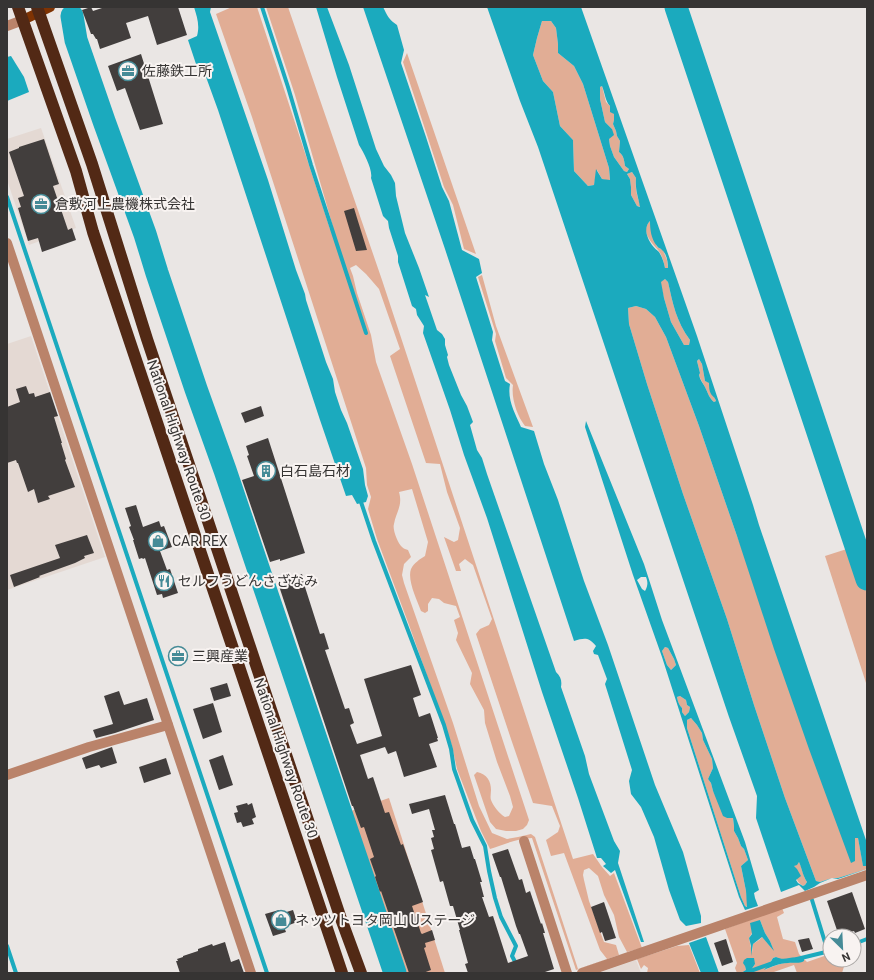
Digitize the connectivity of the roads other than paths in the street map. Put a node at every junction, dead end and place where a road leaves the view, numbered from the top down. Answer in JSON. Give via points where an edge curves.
{"nodes":[{"id":1,"x":18,"y":7,"type":"edge"},
{"id":2,"x":42,"y":9,"type":"edge"},
{"id":3,"x":23,"y":20,"type":"junction"},
{"id":4,"x":7,"y":26,"type":"edge"},
{"id":5,"x":7,"y":243,"type":"edge"},
{"id":6,"x":168,"y":725,"type":"junction"},
{"id":7,"x":7,"y":775,"type":"edge"},
{"id":8,"x":524,"y":841,"type":"dead end"},
{"id":9,"x":867,"y":875,"type":"edge"},
{"id":10,"x":252,"y":973,"type":"edge"},
{"id":11,"x":342,"y":973,"type":"edge"},
{"id":12,"x":361,"y":973,"type":"edge"},
{"id":13,"x":567,"y":973,"type":"edge"},
{"id":14,"x":582,"y":973,"type":"edge"}],
"edges":[{"from":1,"to":3,"type":"highway","name":"National Highway Route 30"},
{"from":2,"to":3,"type":"main road"},
{"from":2,"to":12,"type":"highway","name":"National Highway Route 30","via":[[147,339]]},
{"from":3,"to":4,"type":"street"},
{"from":3,"to":11,"type":"highway","name":"National Highway Route 30","via":[[76,171],[93,232]]},
{"from":5,"to":6,"type":"street"},
{"from":6,"to":7,"type":"street","via":[[90,747]]},
{"from":6,"to":10,"type":"street"},
{"from":8,"to":13,"type":"street"},
{"from":9,"to":14,"type":"street"}]}
